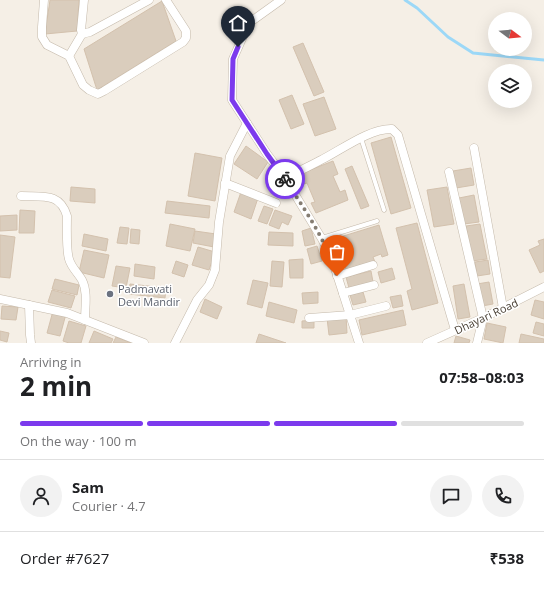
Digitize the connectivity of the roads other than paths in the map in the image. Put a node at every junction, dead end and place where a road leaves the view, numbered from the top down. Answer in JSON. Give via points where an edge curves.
{"nodes":[{"id":1,"x":44,"y":0,"type":"edge"},
{"id":2,"x":84,"y":0,"type":"edge"},
{"id":3,"x":149,"y":0,"type":"edge"},
{"id":4,"x":166,"y":0,"type":"edge"},
{"id":5,"x":281,"y":0,"type":"edge"},
{"id":6,"x":82,"y":34,"type":"junction"},
{"id":7,"x":69,"y":56,"type":"junction"},
{"id":8,"x":247,"y":123,"type":"junction"},
{"id":9,"x":361,"y":137,"type":"junction"},
{"id":10,"x":474,"y":148,"type":"dead end"},
{"id":11,"x":448,"y":172,"type":"dead end"},
{"id":12,"x":285,"y":178,"type":"junction"},
{"id":13,"x":225,"y":183,"type":"junction"},
{"id":14,"x":21,"y":196,"type":"dead end"},
{"id":15,"x":276,"y":203,"type":"dead end"},
{"id":16,"x":384,"y":210,"type":"dead end"},
{"id":17,"x":377,"y":221,"type":"dead end"},
{"id":18,"x":322,"y":238,"type":"junction"},
{"id":19,"x":373,"y":265,"type":"dead end"},
{"id":20,"x":337,"y":276,"type":"junction"},
{"id":21,"x":374,"y":285,"type":"dead end"},
{"id":22,"x":544,"y":287,"type":"edge"},
{"id":23,"x":343,"y":293,"type":"junction"},
{"id":24,"x":0,"y":299,"type":"edge"},
{"id":25,"x":29,"y":305,"type":"junction"},
{"id":26,"x":386,"y":306,"type":"dead end"},
{"id":27,"x":503,"y":308,"type":"junction"},
{"id":28,"x":350,"y":314,"type":"junction"},
{"id":29,"x":309,"y":318,"type":"dead end"},
{"id":30,"x":483,"y":318,"type":"junction"},
{"id":31,"x":85,"y":320,"type":"junction"},
{"id":32,"x":455,"y":330,"type":"junction"},
{"id":33,"x":31,"y":343,"type":"edge"},
{"id":34,"x":144,"y":343,"type":"edge"},
{"id":35,"x":175,"y":343,"type":"edge"},
{"id":36,"x":359,"y":343,"type":"edge"},
{"id":37,"x":427,"y":343,"type":"edge"},
{"id":38,"x":477,"y":343,"type":"edge"}],
"edges":[{"from":1,"to":7,"type":"street","via":[[42,37],[47,45]]},
{"from":2,"to":6,"type":"street"},
{"from":3,"to":6,"type":"street","via":[[88,34]]},
{"from":4,"to":7,"type":"street","via":[[186,31],[184,42],[104,91],[98,94],[83,85]]},
{"from":5,"to":8,"type":"street","via":[[249,23],[233,59],[232,100]]},
{"from":6,"to":7,"type":"street"},
{"from":8,"to":12,"type":"street"},
{"from":8,"to":13,"type":"street","via":[[230,156]]},
{"from":9,"to":12,"type":"street"},
{"from":9,"to":16,"type":"lane"},
{"from":9,"to":32,"type":"street","via":[[384,128],[392,129],[398,135]]},
{"from":10,"to":27,"type":"street"},
{"from":11,"to":30,"type":"street"},
{"from":12,"to":18,"type":"street"},
{"from":13,"to":15,"type":"street"},
{"from":13,"to":35,"type":"street","via":[[214,270],[209,285],[197,300]]},
{"from":14,"to":31,"type":"street","via":[[55,199],[65,210],[68,258],[84,286]]},
{"from":17,"to":18,"type":"lane"},
{"from":18,"to":20,"type":"street"},
{"from":19,"to":20,"type":"street"},
{"from":20,"to":23,"type":"street"},
{"from":21,"to":23,"type":"street"},
{"from":22,"to":27,"type":"street","name":"Dhayari Road"},
{"from":23,"to":28,"type":"street"},
{"from":24,"to":25,"type":"street"},
{"from":25,"to":31,"type":"street","via":[[67,313]]},
{"from":25,"to":33,"type":"street"},
{"from":26,"to":28,"type":"street"},
{"from":27,"to":30,"type":"street","name":"Dhayari Road"},
{"from":28,"to":29,"type":"street"},
{"from":28,"to":36,"type":"street"},
{"from":30,"to":32,"type":"street","name":"Dhayari Road"},
{"from":30,"to":38,"type":"street"},
{"from":31,"to":34,"type":"street"},
{"from":32,"to":37,"type":"street","name":"Dhayari Road"}]}
